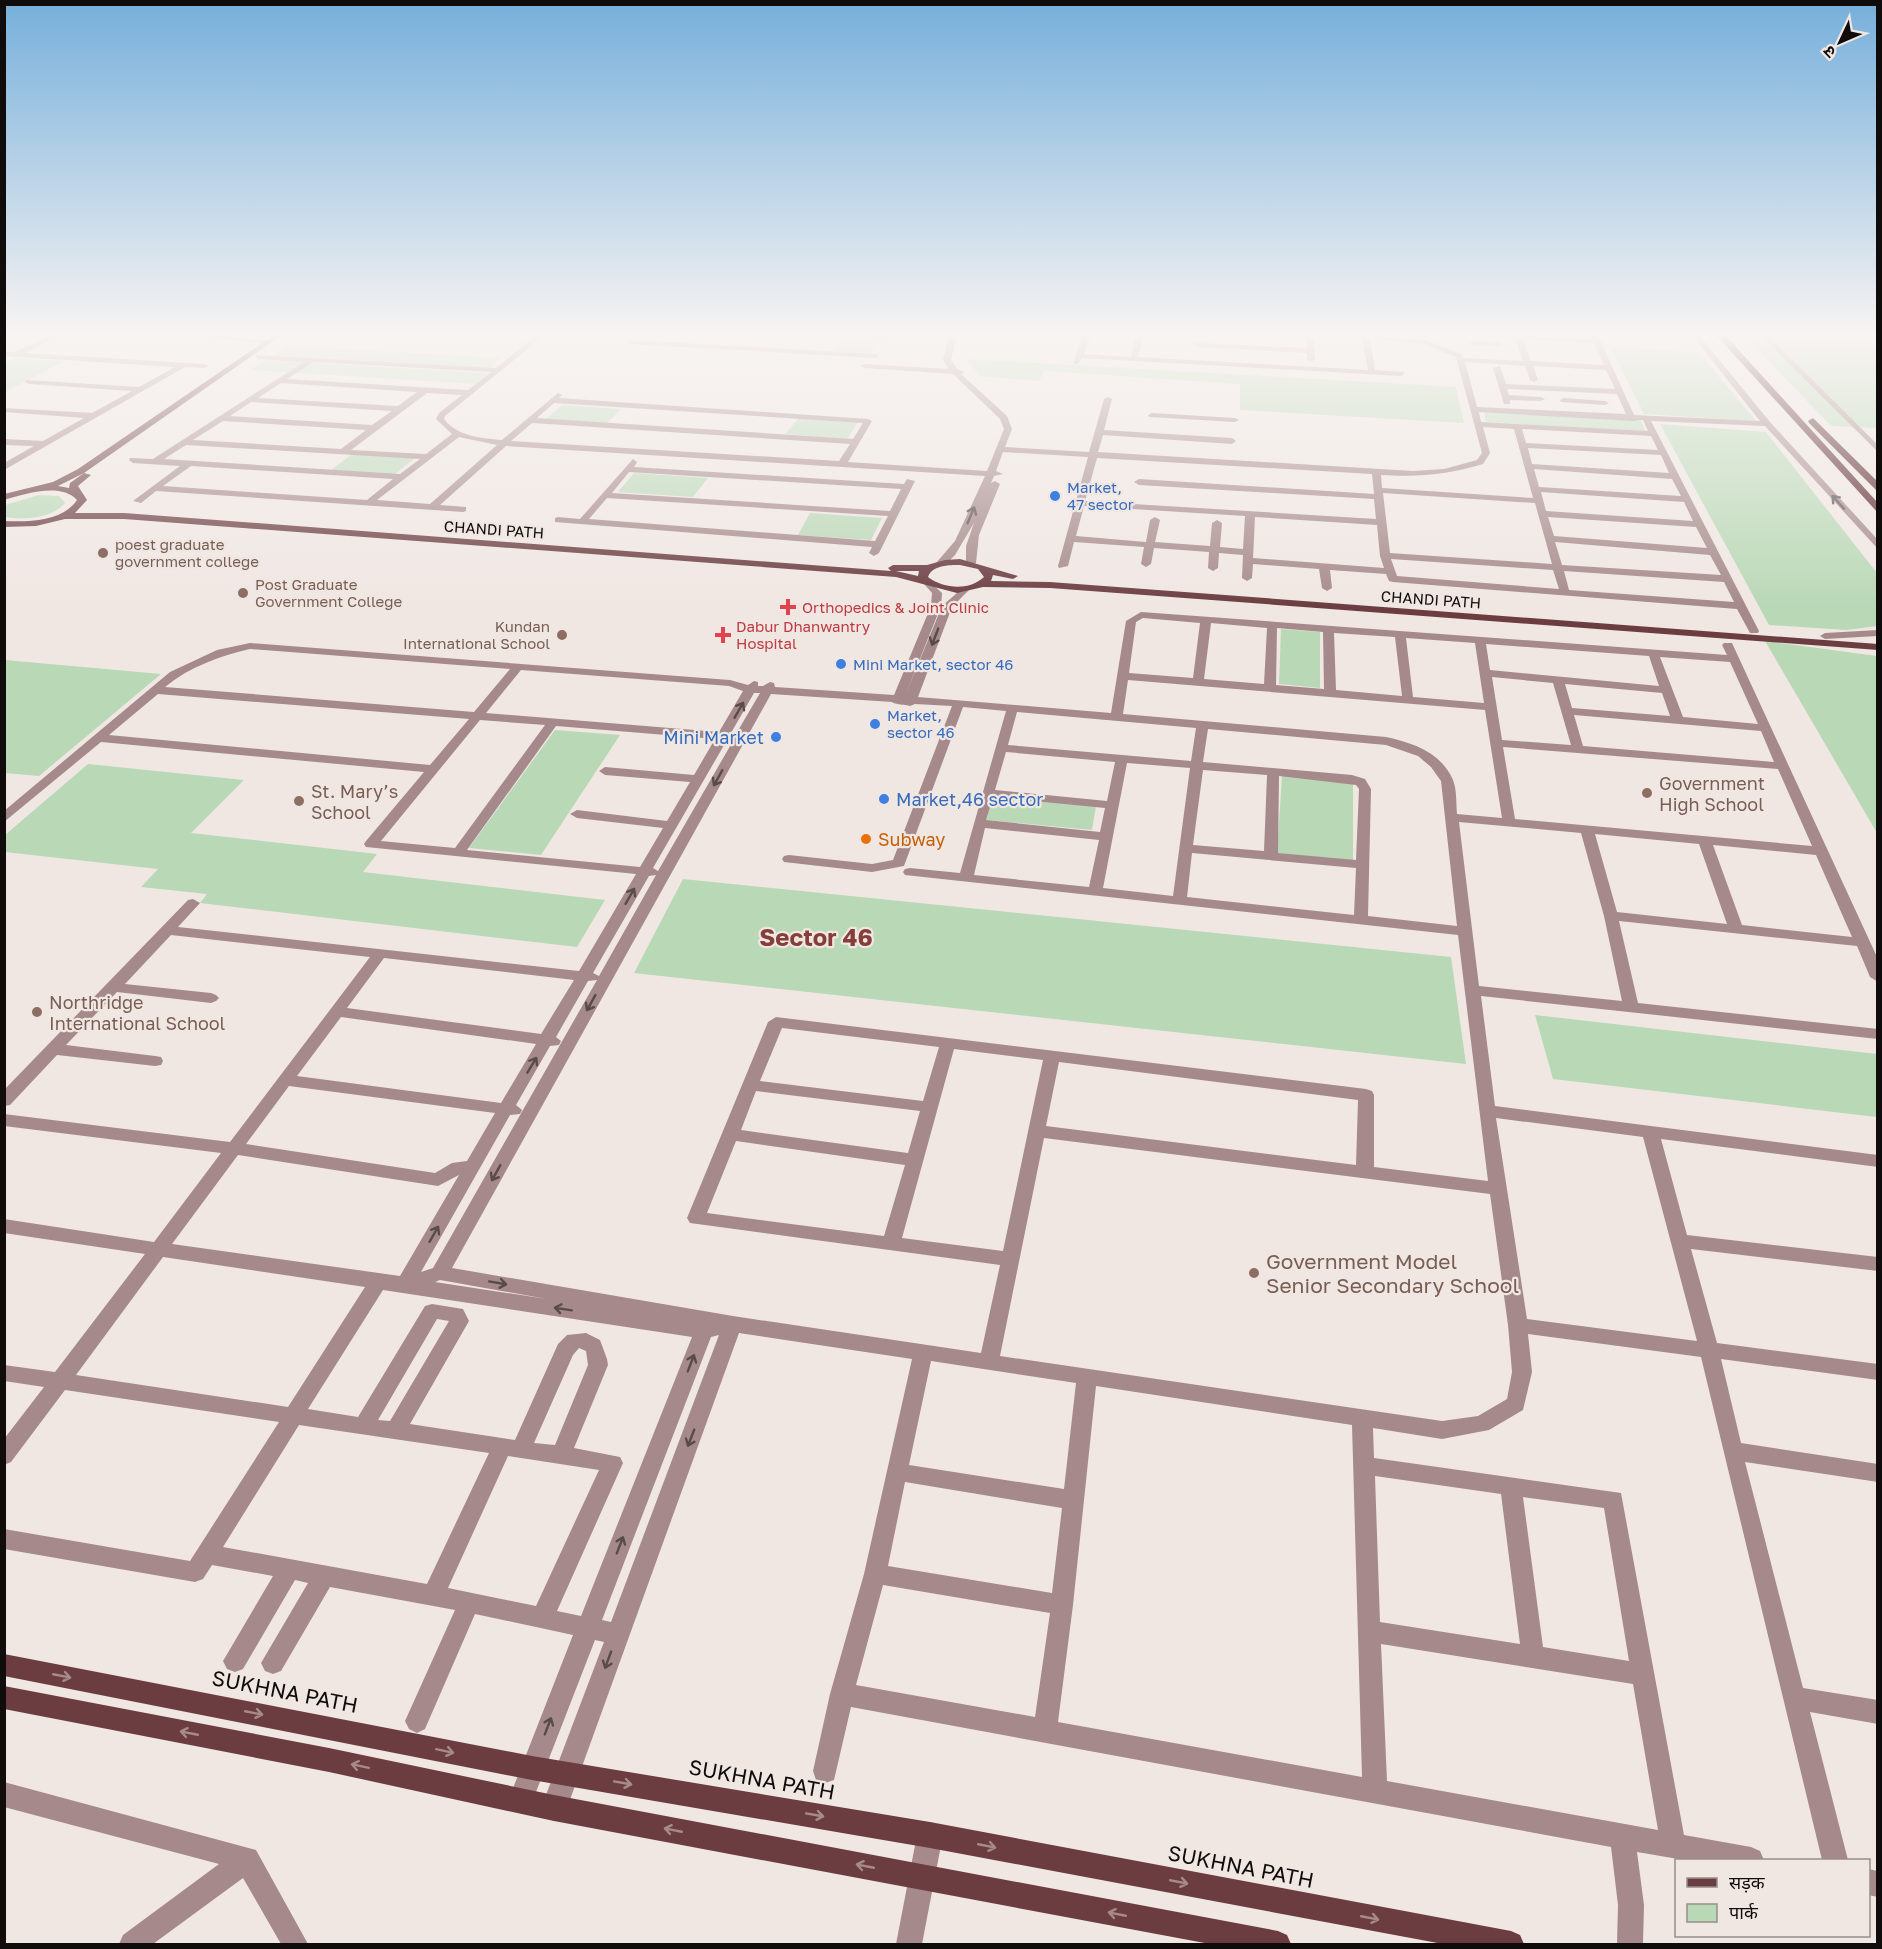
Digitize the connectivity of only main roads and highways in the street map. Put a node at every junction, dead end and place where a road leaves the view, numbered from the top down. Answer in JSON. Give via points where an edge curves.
{"nodes":[{"id":1,"x":146,"y":426,"type":"edge"},
{"id":2,"x":158,"y":426,"type":"edge"},
{"id":3,"x":1802,"y":426,"type":"edge"},
{"id":4,"x":1818,"y":426,"type":"edge"},
{"id":5,"x":1878,"y":489,"type":"edge"},
{"id":6,"x":35,"y":490,"type":"junction"},
{"id":7,"x":75,"y":492,"type":"junction"},
{"id":8,"x":4,"y":497,"type":"edge"},
{"id":9,"x":80,"y":504,"type":"junction"},
{"id":10,"x":1878,"y":510,"type":"edge"},
{"id":11,"x":59,"y":516,"type":"junction"},
{"id":12,"x":4,"y":524,"type":"edge"},
{"id":13,"x":22,"y":524,"type":"junction"},
{"id":14,"x":4,"y":531,"type":"edge"},
{"id":15,"x":928,"y":568,"type":"junction"},
{"id":16,"x":987,"y":571,"type":"junction"},
{"id":17,"x":927,"y":582,"type":"junction"},
{"id":18,"x":982,"y":584,"type":"junction"},
{"id":19,"x":1878,"y":640,"type":"edge"},
{"id":20,"x":1878,"y":647,"type":"edge"},
{"id":21,"x":4,"y":1665,"type":"edge"},
{"id":22,"x":4,"y":1697,"type":"edge"},
{"id":23,"x":1278,"y":1944,"type":"edge"},
{"id":24,"x":1511,"y":1944,"type":"edge"}],
"edges":[{"from":1,"to":6,"type":"main road","via":[[81,471]]},
{"from":2,"to":7,"type":"main road","via":[[73,485]]},
{"from":3,"to":10,"type":"highway"},
{"from":4,"to":5,"type":"highway"},
{"from":6,"to":7,"type":"main road"},
{"from":6,"to":8,"type":"main road"},
{"from":7,"to":9,"type":"main road","via":[[81,498]]},
{"from":9,"to":11,"type":"main road"},
{"from":9,"to":15,"type":"main road","name":"CHANDI PATH","via":[[131,512],[849,566]]},
{"from":11,"to":13,"type":"main road"},
{"from":11,"to":17,"type":"main road","name":"CHANDI PATH","via":[[124,516],[896,574]]},
{"from":12,"to":13,"type":"main road"},
{"from":13,"to":14,"type":"main road"},
{"from":15,"to":16,"type":"main road","name":"CHANDI PATH","via":[[941,563],[971,563]]},
{"from":15,"to":17,"type":"main road","via":[[923,573]]},
{"from":16,"to":18,"type":"main road","via":[[989,577]]},
{"from":16,"to":19,"type":"main road","name":"CHANDI PATH","via":[[1053,580]]},
{"from":17,"to":18,"type":"main road","name":"CHANDI PATH","via":[[964,589]]},
{"from":18,"to":20,"type":"main road","name":"CHANDI PATH","via":[[1061,585]]},
{"from":21,"to":24,"type":"main road","name":"SUKHNA PATH","one_way":true,"via":[[532,1768],[930,1835]]},
{"from":23,"to":22,"type":"main road","one_way":true,"via":[[554,1808]]}]}
